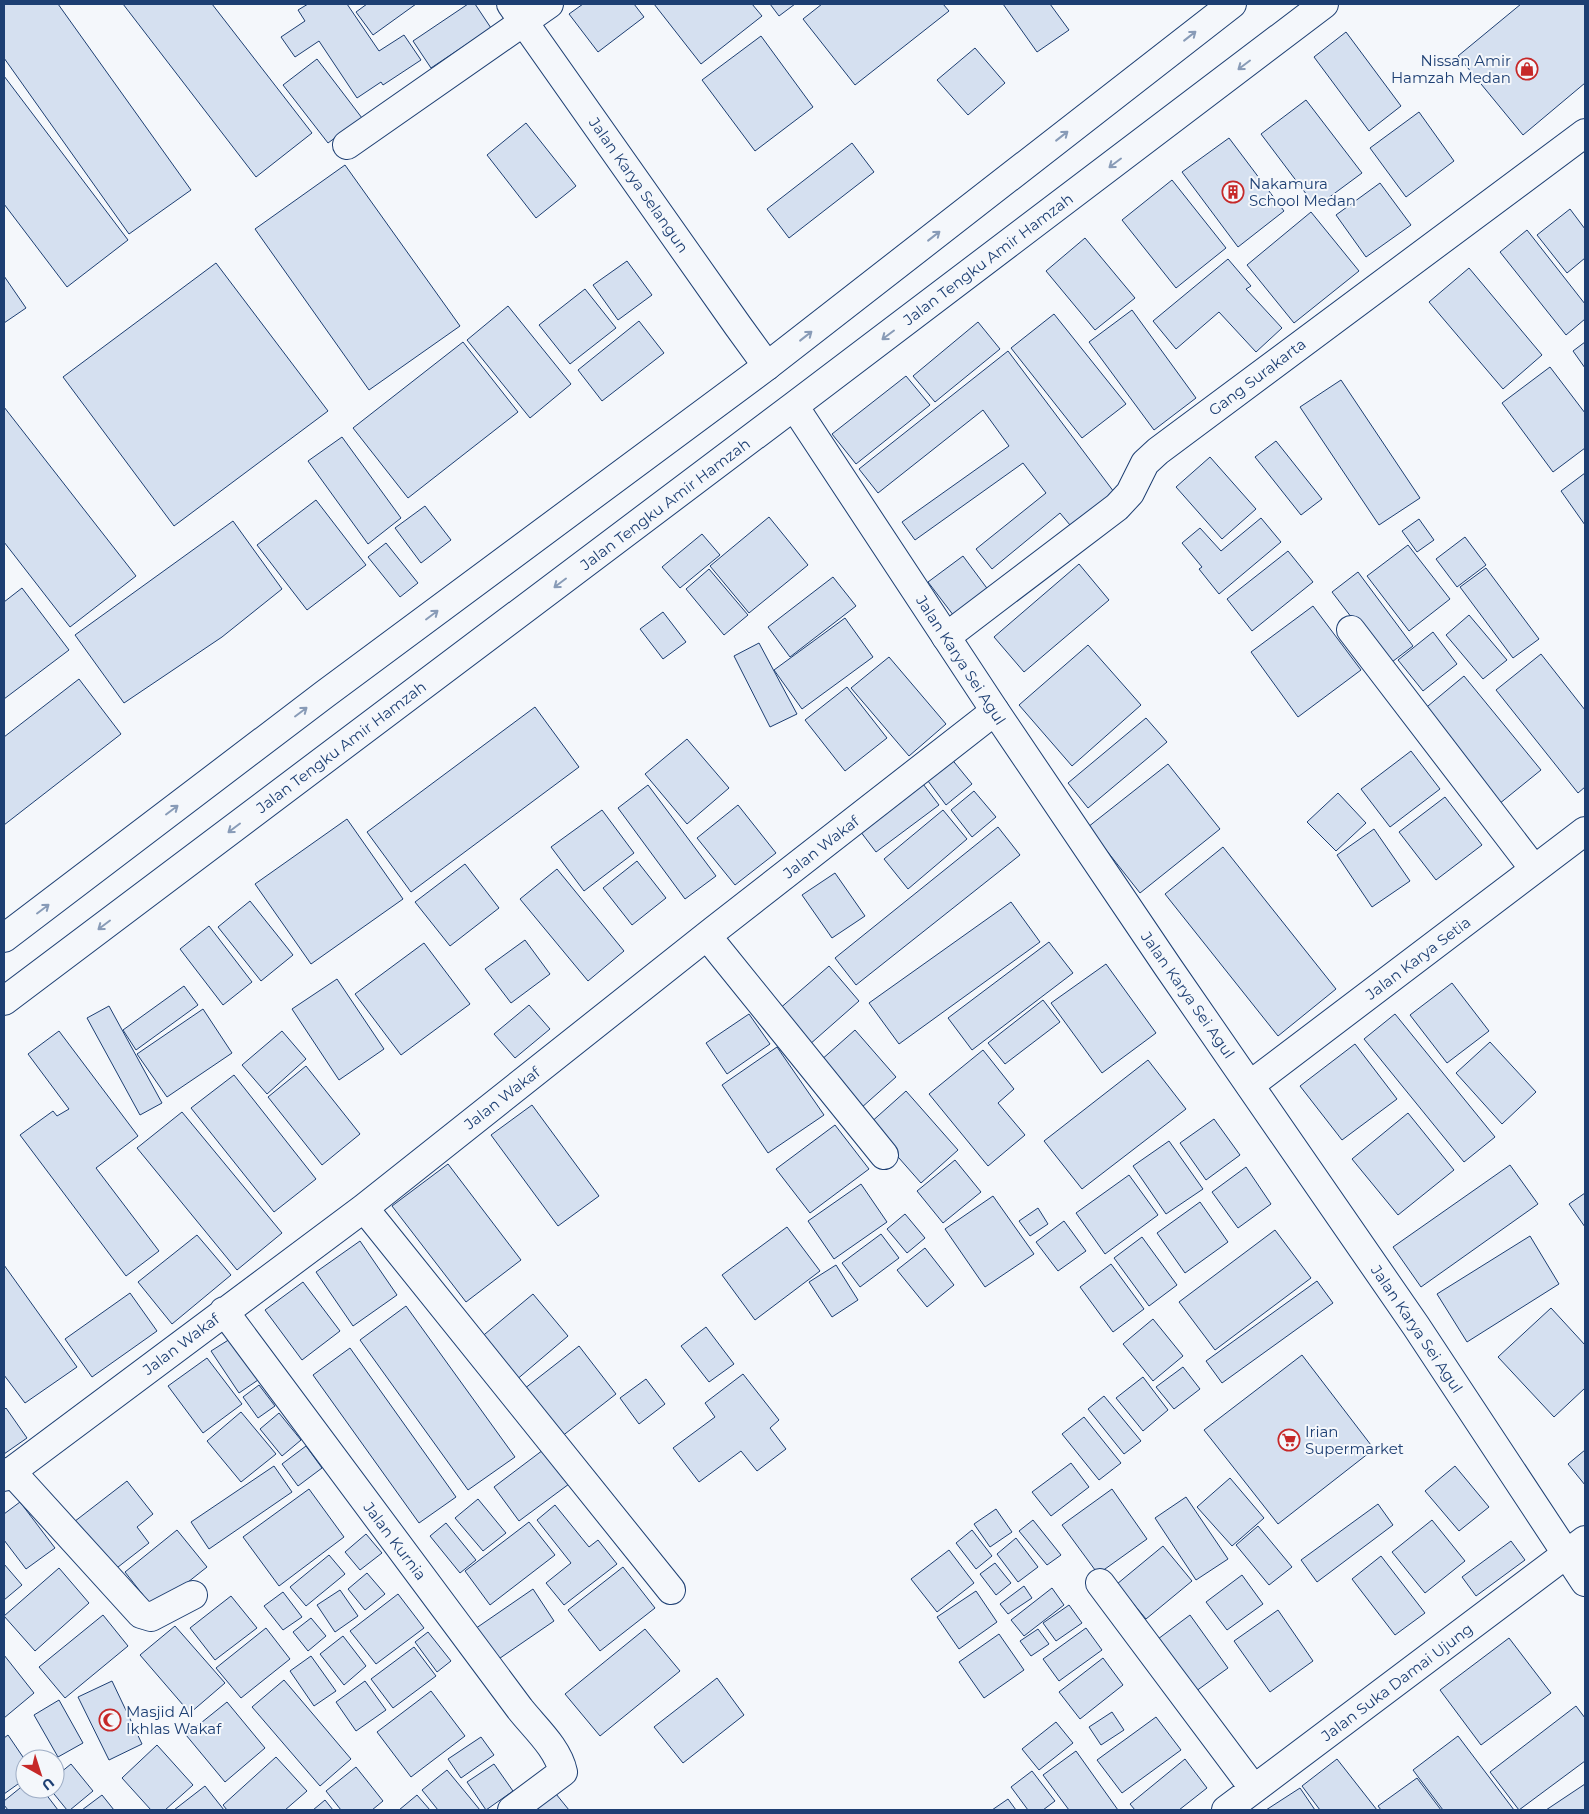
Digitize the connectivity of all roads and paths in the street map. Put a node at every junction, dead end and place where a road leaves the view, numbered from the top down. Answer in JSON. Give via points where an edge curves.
{"nodes":[{"id":1,"x":549,"y":4,"type":"edge"},
{"id":2,"x":1232,"y":4,"type":"edge"},
{"id":3,"x":1324,"y":4,"type":"edge"},
{"id":4,"x":517,"y":13,"type":"edge"},
{"id":5,"x":1585,"y":133,"type":"edge"},
{"id":6,"x":347,"y":145,"type":"dead end"},
{"id":7,"x":768,"y":366,"type":"junction"},
{"id":8,"x":794,"y":406,"type":"junction"},
{"id":9,"x":1351,"y":630,"type":"dead end"},
{"id":10,"x":946,"y":637,"type":"junction"},
{"id":11,"x":995,"y":712,"type":"junction"},
{"id":12,"x":1585,"y":831,"type":"edge"},
{"id":13,"x":1534,"y":869,"type":"junction"},
{"id":14,"x":707,"y":936,"type":"junction"},
{"id":15,"x":4,"y":938,"type":"edge"},
{"id":16,"x":4,"y":1001,"type":"edge"},
{"id":17,"x":1250,"y":1085,"type":"junction"},
{"id":18,"x":884,"y":1155,"type":"dead end"},
{"id":19,"x":364,"y":1208,"type":"junction"},
{"id":20,"x":224,"y":1311,"type":"junction"},
{"id":21,"x":7,"y":1474,"type":"edge"},
{"id":22,"x":1576,"y":1546,"type":"edge"},
{"id":23,"x":1585,"y":1582,"type":"edge"},
{"id":24,"x":1100,"y":1583,"type":"dead end"},
{"id":25,"x":671,"y":1590,"type":"dead end"},
{"id":26,"x":193,"y":1595,"type":"dead end"},
{"id":27,"x":1254,"y":1790,"type":"junction"},
{"id":28,"x":1229,"y":1809,"type":"edge"},
{"id":29,"x":512,"y":1810,"type":"edge"}],
"edges":[{"from":1,"to":4,"type":"street"},
{"from":7,"to":2,"type":"street","one_way":true},
{"from":3,"to":8,"type":"street","name":"Jalan Tengku Amir Hamzah","one_way":true},
{"from":4,"to":6,"type":"street"},
{"from":4,"to":7,"type":"street","name":"Jalan Karya Selangun"},
{"from":5,"to":10,"type":"street","name":"Gang Surakarta","via":[[1158,451],[1145,463],[1130,492],[1117,507]]},
{"from":15,"to":7,"type":"street","one_way":true,"via":[[325,694]]},
{"from":8,"to":10,"type":"street","name":"Jalan Karya Sei Agul"},
{"from":8,"to":16,"type":"street","name":"Jalan Tengku Amir Hamzah","one_way":true},
{"from":9,"to":13,"type":"street"},
{"from":10,"to":11,"type":"street","name":"Jalan Karya Sei Agul"},
{"from":11,"to":14,"type":"street","name":"Jalan Wakaf"},
{"from":11,"to":17,"type":"street","name":"Jalan Karya Sei Agul"},
{"from":12,"to":13,"type":"street","name":"Jalan Karya Setia"},
{"from":13,"to":17,"type":"street","name":"Jalan Karya Setia"},
{"from":14,"to":18,"type":"street"},
{"from":14,"to":19,"type":"street","name":"Jalan Wakaf"},
{"from":17,"to":22,"type":"street","name":"Jalan Karya Sei Agul","via":[[1416,1326]]},
{"from":19,"to":20,"type":"street","name":"Jalan Wakaf"},
{"from":19,"to":25,"type":"street"},
{"from":20,"to":21,"type":"street","name":"Jalan Wakaf"},
{"from":20,"to":29,"type":"street","name":"Jalan Kurnia","via":[[561,1762],[563,1772]]},
{"from":21,"to":26,"type":"street","via":[[141,1614],[151,1618]]},
{"from":22,"to":23,"type":"street","name":"Jalan Karya Sei Agul"},
{"from":22,"to":27,"type":"street","name":"Jalan Suka Damai Ujung"},
{"from":24,"to":27,"type":"street"},
{"from":27,"to":28,"type":"street","name":"Jalan Suka Damai Ujung"}]}
